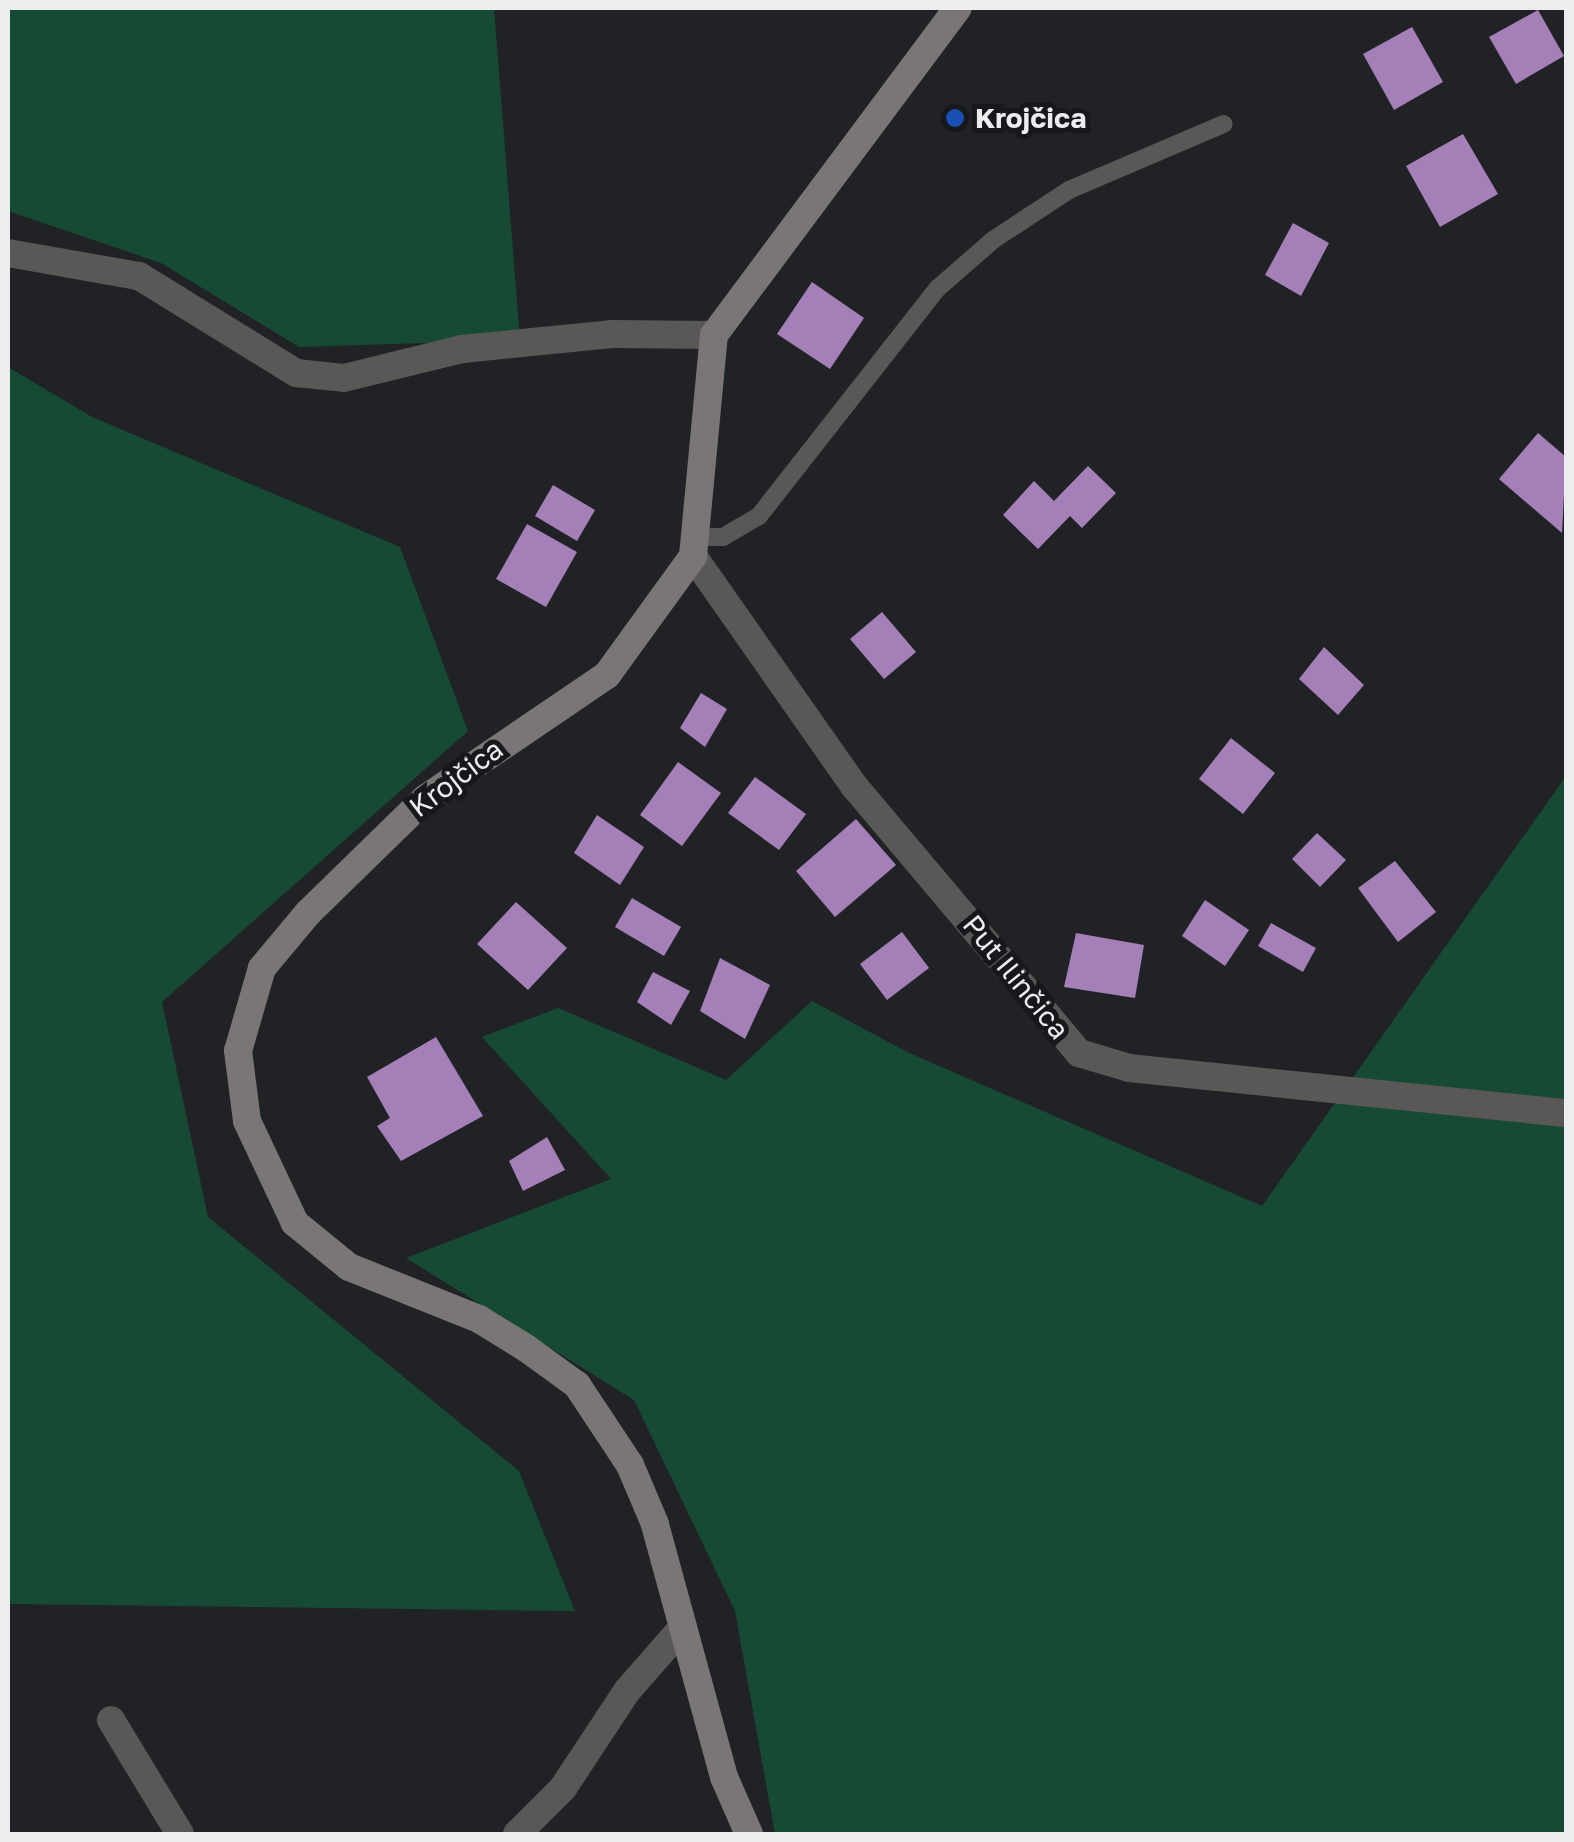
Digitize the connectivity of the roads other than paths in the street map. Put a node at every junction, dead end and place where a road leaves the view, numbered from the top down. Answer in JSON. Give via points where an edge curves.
{"nodes":[{"id":1,"x":958,"y":8,"type":"edge"},
{"id":2,"x":1224,"y":124,"type":"dead end"},
{"id":3,"x":8,"y":253,"type":"edge"},
{"id":4,"x":714,"y":335,"type":"junction"},
{"id":5,"x":694,"y":546,"type":"junction"},
{"id":6,"x":1566,"y":1113,"type":"edge"},
{"id":7,"x":683,"y":1628,"type":"junction"},
{"id":8,"x":111,"y":1720,"type":"dead end"},
{"id":9,"x":180,"y":1834,"type":"edge"},
{"id":10,"x":517,"y":1834,"type":"edge"},
{"id":11,"x":749,"y":1834,"type":"edge"}],
"edges":[{"from":1,"to":4,"type":"main road"},
{"from":2,"to":5,"type":"lane","via":[[1069,190],[993,240],[938,288],[758,516]]},
{"from":3,"to":4,"type":"street","via":[[140,276],[296,373],[344,378],[462,348],[611,334]]},
{"from":4,"to":5,"type":"main road"},
{"from":5,"to":6,"type":"street","name":"Put Ilinčica","via":[[854,787],[1079,1053],[1129,1068]]},
{"from":5,"to":7,"type":"main road","name":"Krojčica","via":[[606,675],[426,798],[358,859],[262,968],[238,1051],[247,1120],[295,1223],[349,1267],[479,1318],[577,1385],[630,1465],[656,1524]]},
{"from":7,"to":10,"type":"street","via":[[627,1691],[562,1788]]},
{"from":7,"to":11,"type":"main road","name":"Krojčica","via":[[724,1777]]},
{"from":8,"to":9,"type":"street"}]}
